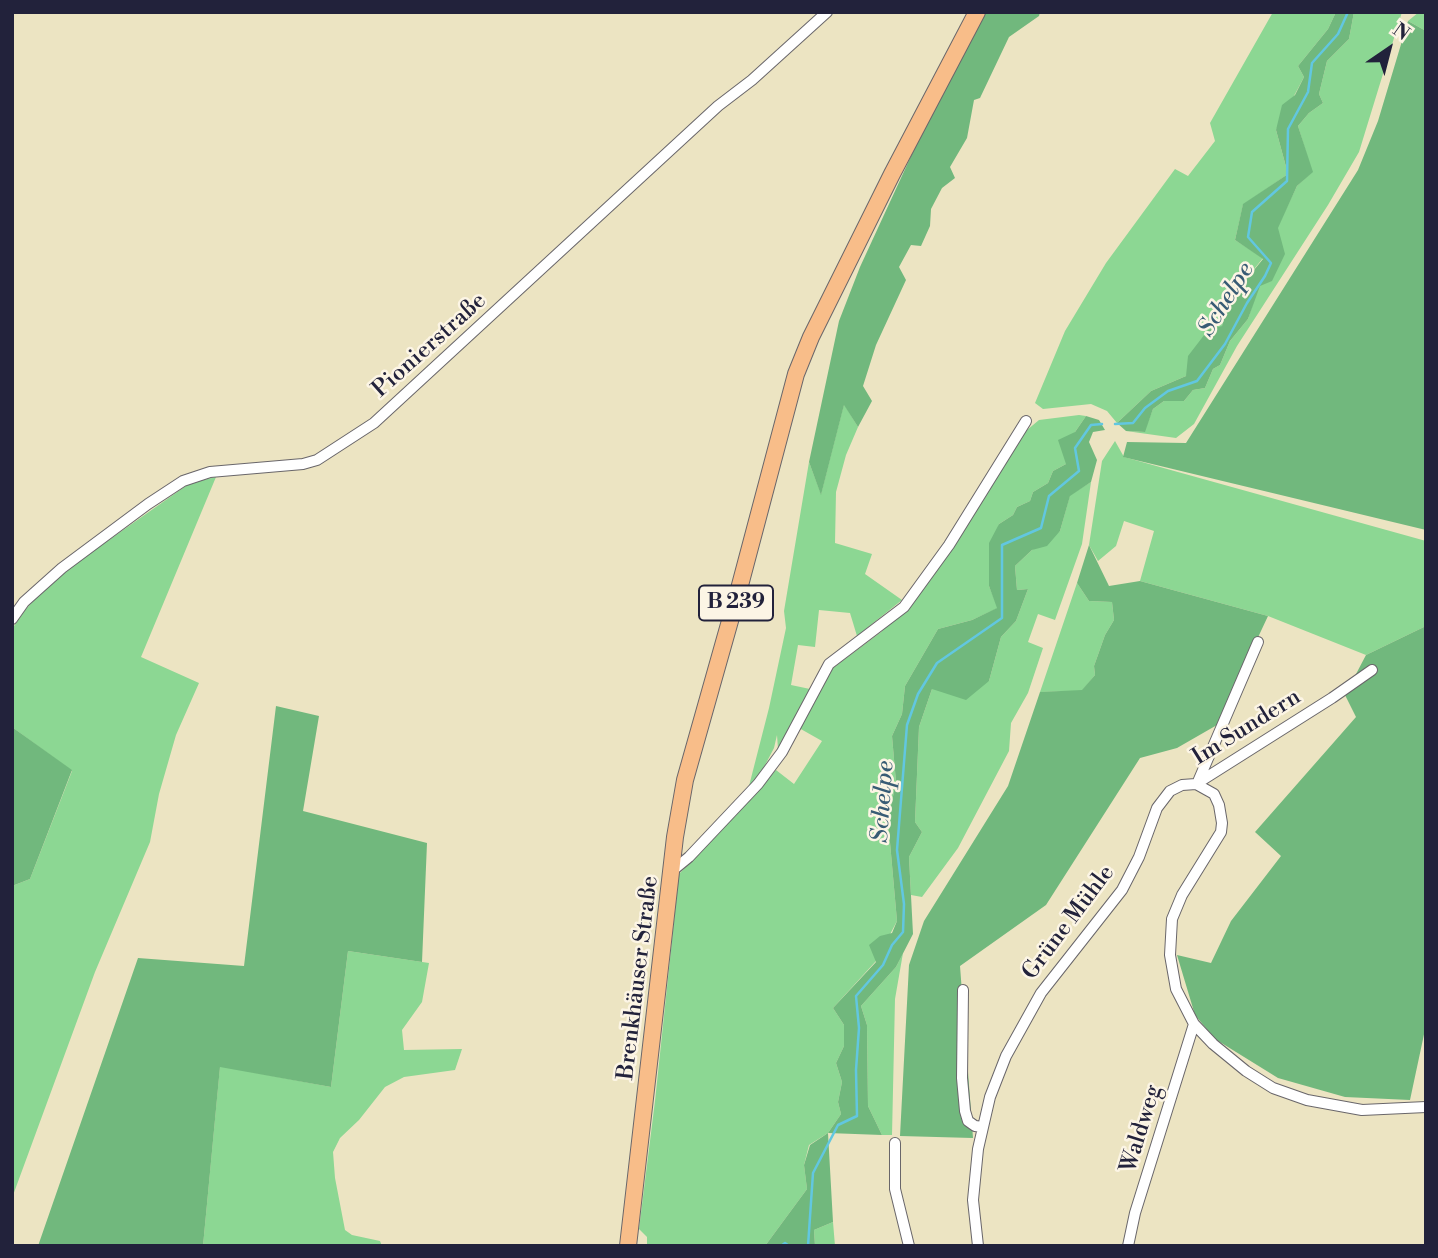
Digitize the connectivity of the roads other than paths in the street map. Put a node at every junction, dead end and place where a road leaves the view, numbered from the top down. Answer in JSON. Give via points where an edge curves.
{"nodes":[{"id":1,"x":827,"y":12,"type":"edge"},
{"id":2,"x":977,"y":12,"type":"edge"},
{"id":3,"x":1026,"y":421,"type":"dead end"},
{"id":4,"x":12,"y":619,"type":"edge"},
{"id":5,"x":1258,"y":642,"type":"dead end"},
{"id":6,"x":1372,"y":670,"type":"dead end"},
{"id":7,"x":1196,"y":784,"type":"junction"},
{"id":8,"x":672,"y":872,"type":"junction"},
{"id":9,"x":963,"y":990,"type":"dead end"},
{"id":10,"x":1194,"y":1024,"type":"junction"},
{"id":11,"x":1426,"y":1107,"type":"edge"},
{"id":12,"x":983,"y":1127,"type":"junction"},
{"id":13,"x":895,"y":1143,"type":"dead end"},
{"id":14,"x":628,"y":1246,"type":"edge"},
{"id":15,"x":909,"y":1246,"type":"edge"},
{"id":16,"x":978,"y":1246,"type":"edge"},
{"id":17,"x":1128,"y":1246,"type":"edge"}],
"edges":[{"from":1,"to":4,"type":"street","name":"Pionierstraße","via":[[718,106],[374,423],[317,460],[210,472],[183,481],[61,568]]},
{"from":2,"to":8,"type":"main road","number":"B 239","via":[[803,355],[685,780]]},
{"from":3,"to":8,"type":"street","name":"Brenkhäuser Straße","via":[[949,545],[904,607],[829,664],[782,752],[758,784]]},
{"from":5,"to":7,"type":"street","name":"Im Sundern"},
{"from":6,"to":7,"type":"street","name":"Im Sundern"},
{"from":7,"to":10,"type":"street","via":[[1214,794],[1222,823],[1172,919],[1170,955],[1176,989]]},
{"from":7,"to":12,"type":"street","name":"Grüne Mühle","via":[[1170,791],[1157,808],[1122,890],[1032,1005],[1006,1056]]},
{"from":8,"to":14,"type":"main road","name":"Brenkhäuser Straße","number":"B 239"},
{"from":9,"to":12,"type":"street","via":[[964,1111],[968,1121]]},
{"from":10,"to":11,"type":"street","via":[[1246,1071],[1273,1088],[1362,1110]]},
{"from":10,"to":17,"type":"street","name":"Waldweg"},
{"from":12,"to":16,"type":"street","name":"Grüne Mühle","via":[[973,1200]]},
{"from":13,"to":15,"type":"street","via":[[895,1189]]}]}
